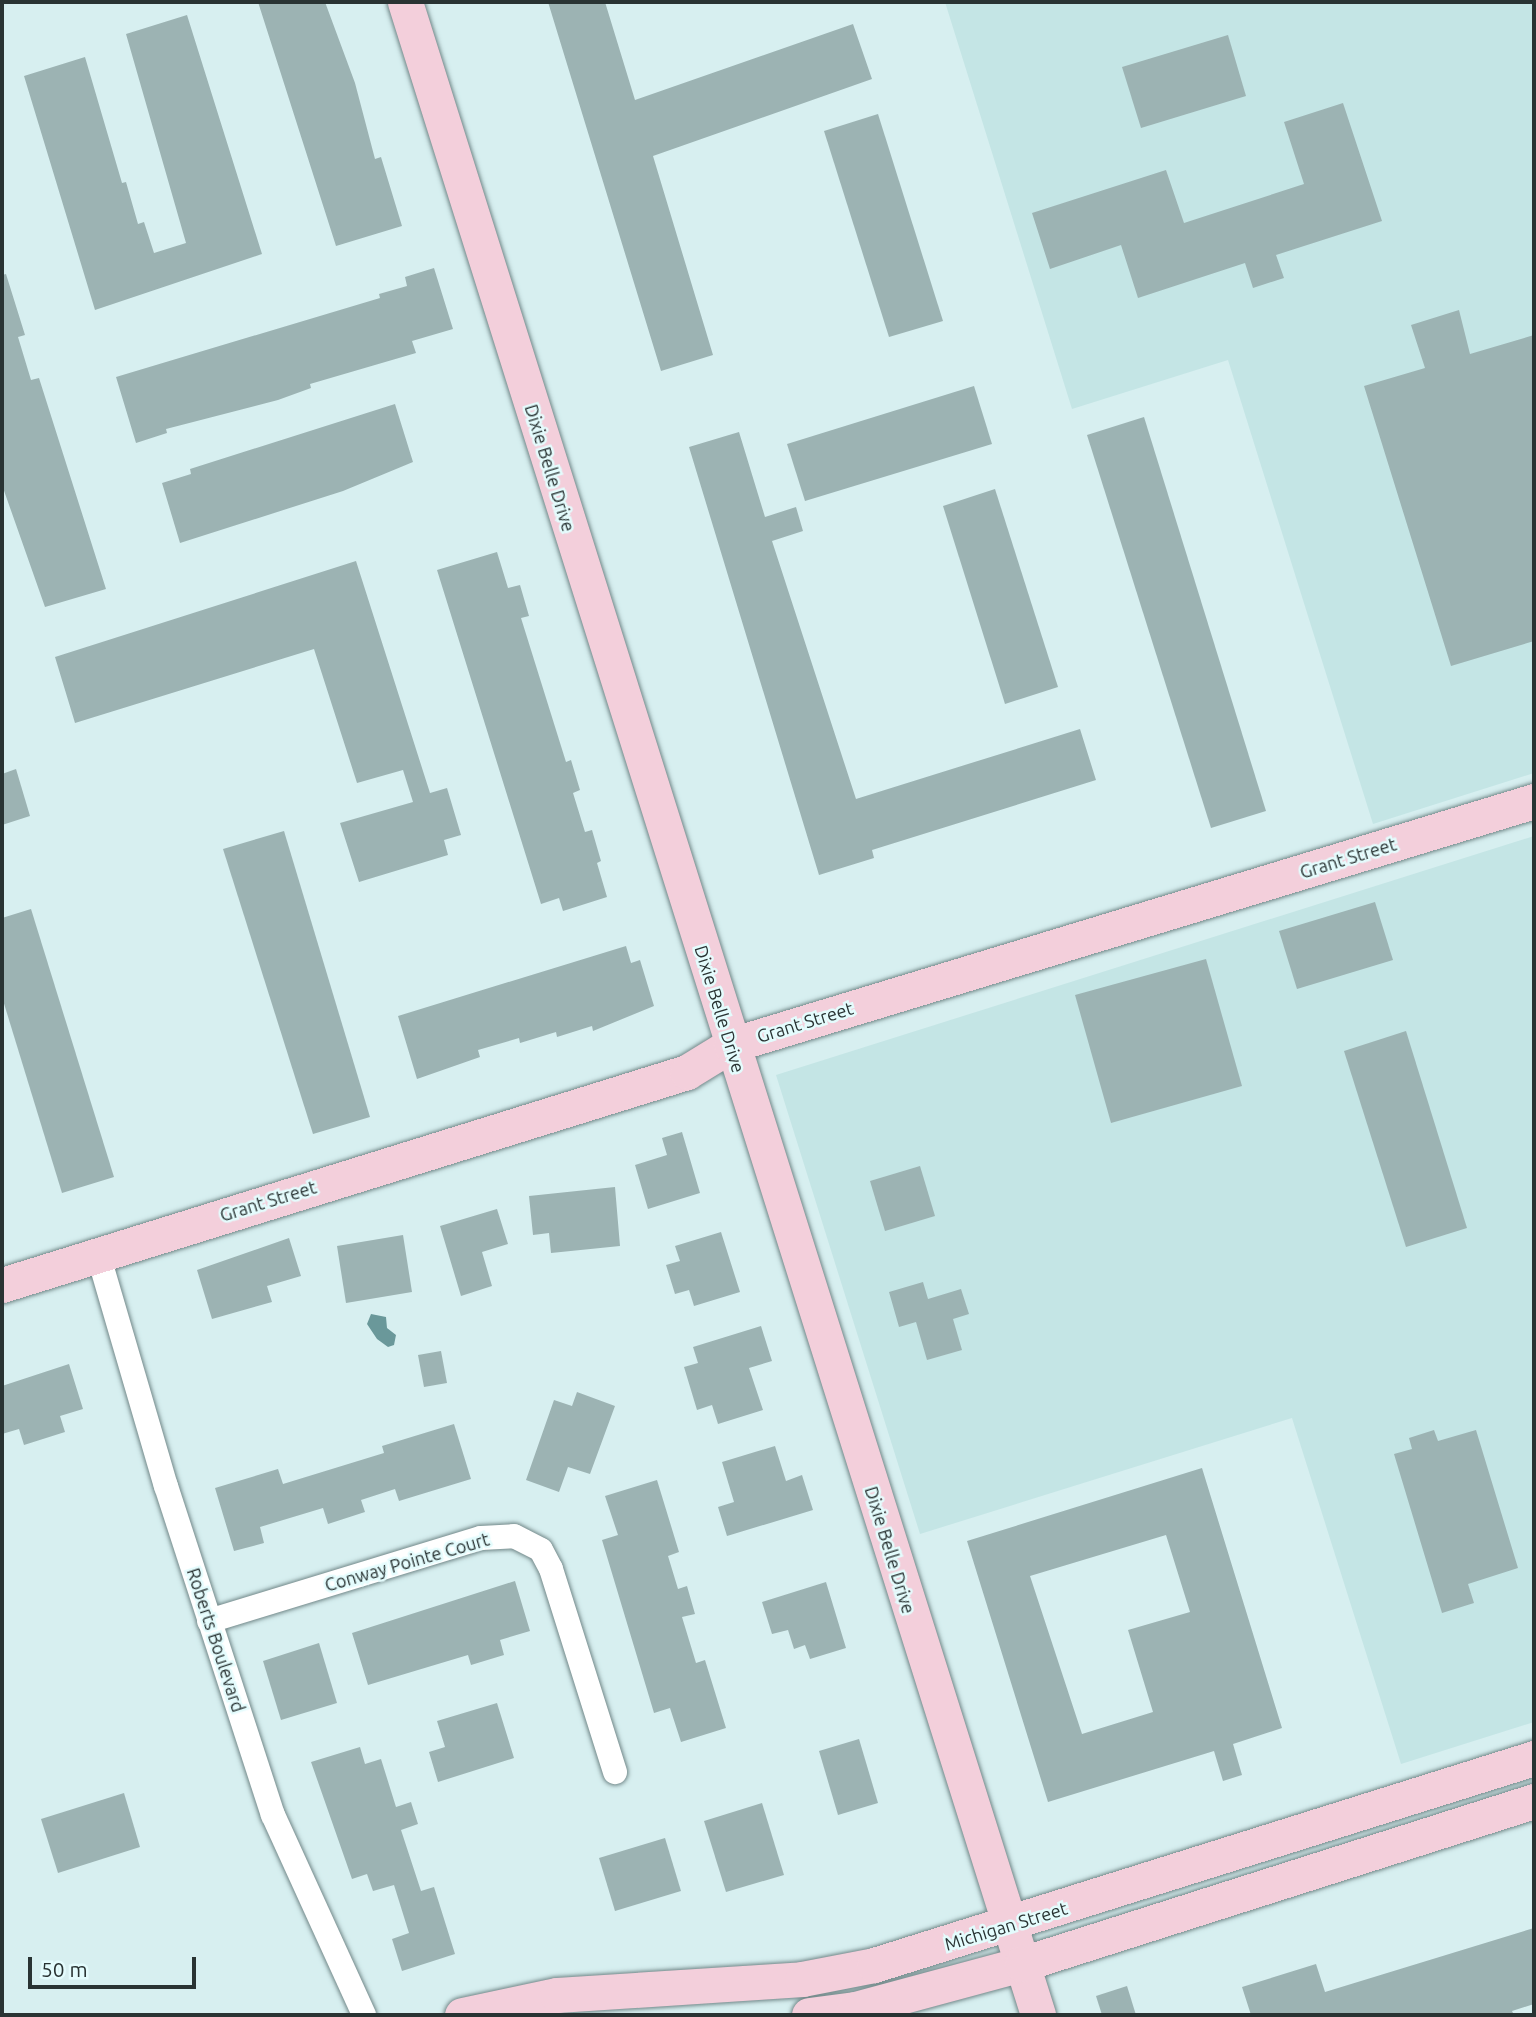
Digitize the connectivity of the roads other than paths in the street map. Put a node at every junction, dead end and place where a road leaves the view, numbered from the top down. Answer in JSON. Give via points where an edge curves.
{"nodes":[{"id":1,"x":405,"y":2,"type":"edge"},
{"id":2,"x":1534,"y":801,"type":"edge"},
{"id":3,"x":732,"y":1045,"type":"junction"},
{"id":4,"x":98,"y":1254,"type":"junction"},
{"id":5,"x":2,"y":1284,"type":"edge"},
{"id":6,"x":209,"y":1621,"type":"junction"},
{"id":7,"x":1534,"y":1758,"type":"edge"},
{"id":8,"x":615,"y":1772,"type":"dead end"},
{"id":9,"x":1534,"y":1801,"type":"edge"},
{"id":10,"x":1008,"y":1926,"type":"junction"},
{"id":11,"x":1022,"y":1964,"type":"junction"},
{"id":12,"x":364,"y":2015,"type":"edge"},
{"id":13,"x":462,"y":2015,"type":"edge"},
{"id":14,"x":809,"y":2015,"type":"edge"},
{"id":15,"x":1038,"y":2015,"type":"edge"}],
"edges":[{"from":1,"to":3,"type":"street","name":"Dixie Belle Drive"},
{"from":2,"to":3,"type":"street","name":"Grant Street"},
{"from":3,"to":4,"type":"street","name":"Grant Street","via":[[687,1072]]},
{"from":3,"to":10,"type":"street","name":"Dixie Belle Drive"},
{"from":4,"to":5,"type":"street","name":"Grant Street"},
{"from":4,"to":6,"type":"street","name":"Roberts Boulevard"},
{"from":6,"to":8,"type":"street","name":"Conway Pointe Court","via":[[481,1538],[514,1536],[541,1550],[551,1569]]},
{"from":6,"to":12,"type":"street","name":"Roberts Boulevard","via":[[273,1815]]},
{"from":7,"to":10,"type":"street","name":"Michigan Street"},
{"from":9,"to":11,"type":"street"},
{"from":10,"to":11,"type":"street","name":"Dixie Belle Drive"},
{"from":10,"to":13,"type":"street","name":"Michigan Street","via":[[874,1965],[802,1979],[557,1995]]},
{"from":11,"to":14,"type":"street","via":[[855,2009]]},
{"from":11,"to":15,"type":"street","name":"Dixie Belle Drive"}]}
